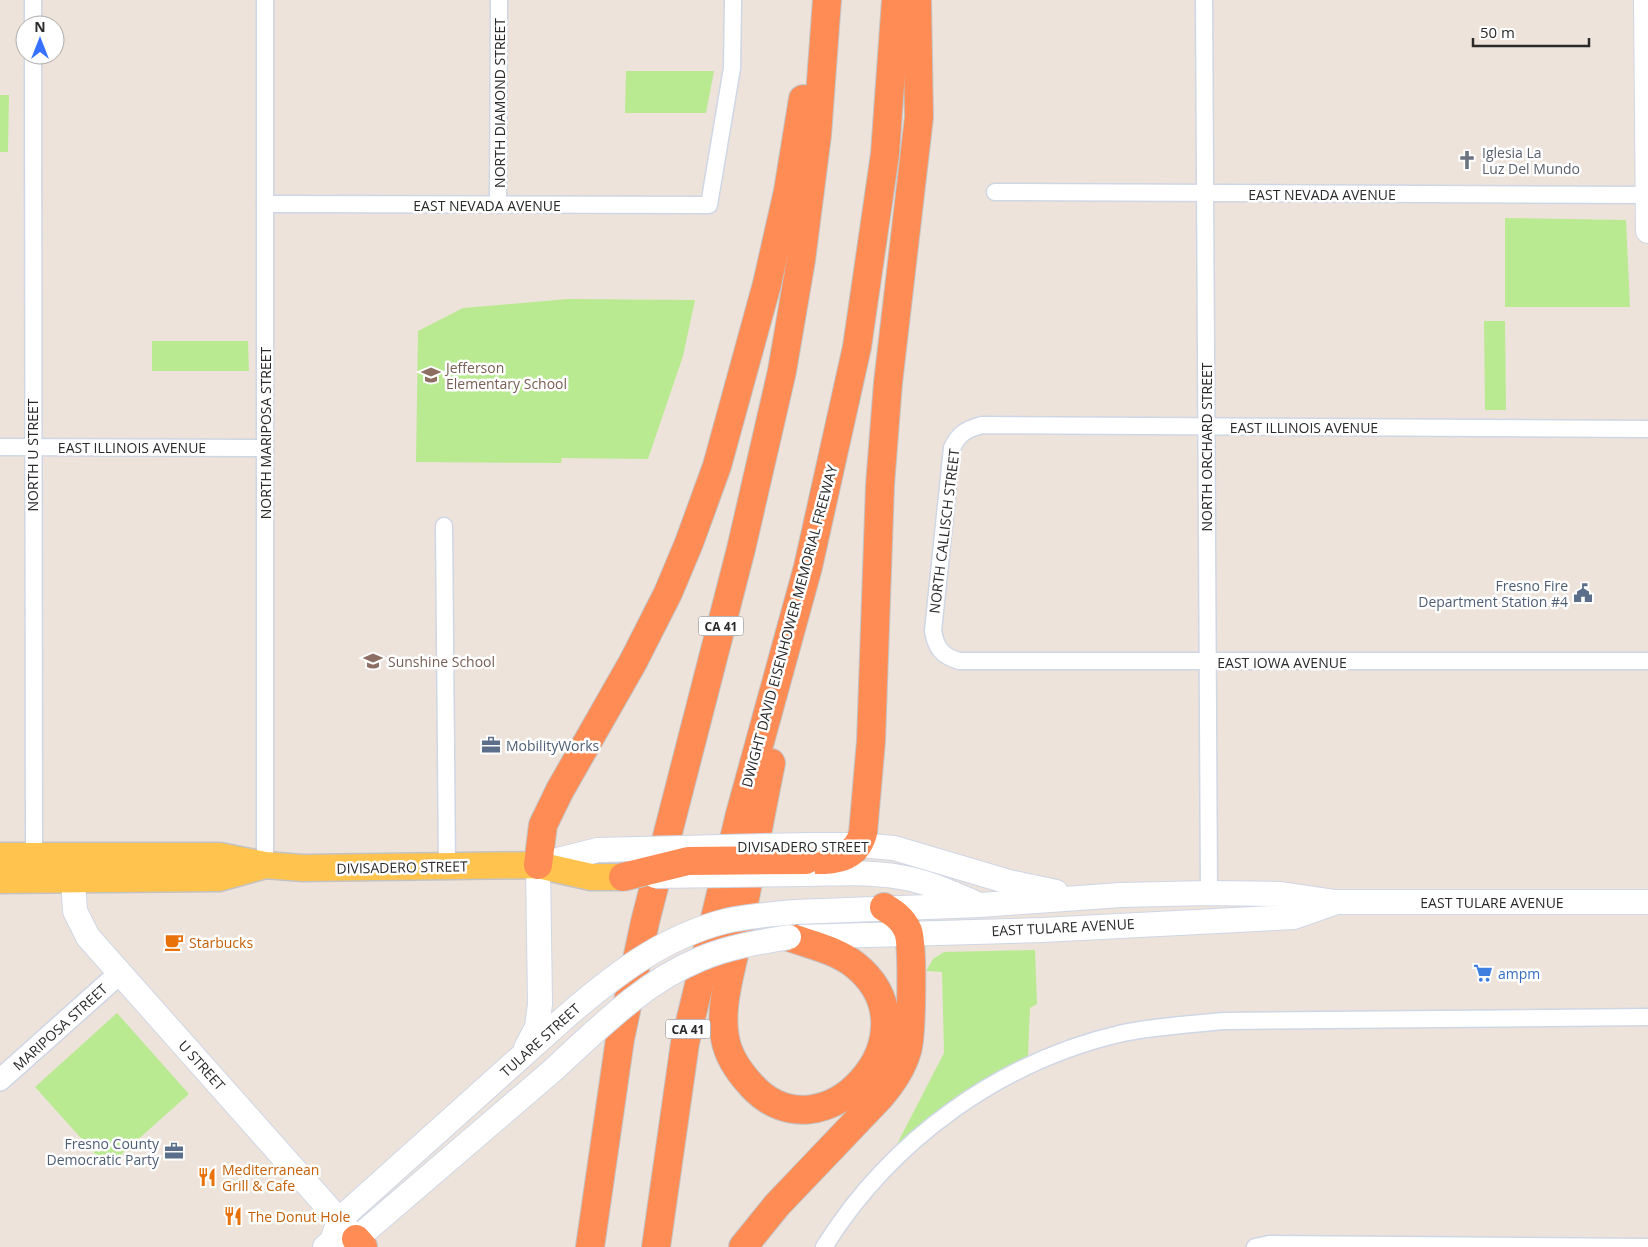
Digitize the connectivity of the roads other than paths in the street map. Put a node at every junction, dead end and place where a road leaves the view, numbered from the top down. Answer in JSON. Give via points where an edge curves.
{"nodes":[{"id":1,"x":33,"y":0,"type":"edge"},
{"id":2,"x":265,"y":0,"type":"edge"},
{"id":3,"x":499,"y":0,"type":"edge"},
{"id":4,"x":733,"y":0,"type":"edge"},
{"id":5,"x":815,"y":0,"type":"edge"},
{"id":6,"x":828,"y":0,"type":"edge"},
{"id":7,"x":896,"y":0,"type":"edge"},
{"id":8,"x":916,"y":0,"type":"edge"},
{"id":9,"x":1204,"y":0,"type":"edge"},
{"id":10,"x":1646,"y":0,"type":"edge"},
{"id":11,"x":33,"y":15,"type":"edge"},
{"id":12,"x":33,"y":65,"type":"edge"},
{"id":13,"x":995,"y":192,"type":"dead end"},
{"id":14,"x":1205,"y":194,"type":"junction"},
{"id":15,"x":1648,"y":195,"type":"edge"},
{"id":16,"x":265,"y":204,"type":"junction"},
{"id":17,"x":498,"y":205,"type":"junction"},
{"id":18,"x":1648,"y":230,"type":"edge"},
{"id":19,"x":1207,"y":427,"type":"junction"},
{"id":20,"x":1648,"y":428,"type":"edge"},
{"id":21,"x":961,"y":433,"type":"joint"},
{"id":22,"x":0,"y":447,"type":"edge"},
{"id":23,"x":32,"y":447,"type":"junction"},
{"id":24,"x":265,"y":448,"type":"junction"},
{"id":25,"x":444,"y":526,"type":"dead end"},
{"id":26,"x":808,"y":567,"type":"junction"},
{"id":27,"x":933,"y":631,"type":"joint"},
{"id":28,"x":1648,"y":661,"type":"edge"},
{"id":29,"x":1208,"y":662,"type":"junction"},
{"id":30,"x":859,"y":844,"type":"junction"},
{"id":31,"x":0,"y":856,"type":"edge"},
{"id":32,"x":34,"y":856,"type":"junction"},
{"id":33,"x":191,"y":857,"type":"junction"},
{"id":34,"x":806,"y":859,"type":"junction"},
{"id":35,"x":265,"y":865,"type":"junction"},
{"id":36,"x":538,"y":865,"type":"junction"},
{"id":37,"x":447,"y":866,"type":"junction"},
{"id":38,"x":0,"y":868,"type":"edge"},
{"id":39,"x":623,"y":877,"type":"joint"},
{"id":40,"x":0,"y":880,"type":"edge"},
{"id":41,"x":73,"y":880,"type":"junction"},
{"id":42,"x":1209,"y":894,"type":"junction"},
{"id":43,"x":1302,"y":897,"type":"junction"},
{"id":44,"x":1092,"y":898,"type":"junction"},
{"id":45,"x":1335,"y":902,"type":"junction"},
{"id":46,"x":1648,"y":902,"type":"edge"},
{"id":47,"x":980,"y":905,"type":"junction"},
{"id":48,"x":884,"y":907,"type":"junction"},
{"id":49,"x":1214,"y":920,"type":"junction"},
{"id":50,"x":1112,"y":926,"type":"junction"},
{"id":51,"x":795,"y":930,"type":"junction"},
{"id":52,"x":1042,"y":930,"type":"junction"},
{"id":53,"x":909,"y":933,"type":"junction"},
{"id":54,"x":120,"y":973,"type":"junction"},
{"id":55,"x":1648,"y":1018,"type":"edge"},
{"id":56,"x":520,"y":1058,"type":"junction"},
{"id":57,"x":0,"y":1080,"type":"edge"},
{"id":58,"x":343,"y":1239,"type":"edge"},
{"id":59,"x":1264,"y":1246,"type":"edge"},
{"id":60,"x":1648,"y":1246,"type":"edge"},
{"id":61,"x":590,"y":1247,"type":"edge"},
{"id":62,"x":656,"y":1247,"type":"edge"},
{"id":63,"x":743,"y":1247,"type":"edge"},
{"id":64,"x":824,"y":1247,"type":"edge"}],
"edges":[{"from":1,"to":11,"type":"street"},
{"from":2,"to":16,"type":"street","name":"NORTH MARIPOSA STREET"},
{"from":3,"to":17,"type":"street","name":"NORTH DIAMOND STREET"},
{"from":4,"to":17,"type":"street","name":"EAST NEVADA AVENUE","via":[[732,68],[709,205]]},
{"from":5,"to":36,"type":"highway","via":[[788,191],[717,466],[690,543],[668,593],[542,825]]},
{"from":6,"to":61,"type":"highway","number":"CA 41","via":[[811,183],[782,371],[741,549],[643,931],[620,1040]]},
{"from":7,"to":26,"type":"highway","name":"DWIGHT DAVID EISENHOWER MEMORIAL FREEWAY","number":"CA 41","via":[[885,154],[872,256],[857,347]]},
{"from":8,"to":30,"type":"highway","via":[[919,117],[888,383],[880,485],[871,741],[863,833]]},
{"from":9,"to":14,"type":"street","name":"NORTH ORCHARD STREET"},
{"from":10,"to":15,"type":"main road"},
{"from":12,"to":23,"type":"street","name":"NORTH U STREET"},
{"from":13,"to":14,"type":"street","name":"EAST NEVADA AVENUE"},
{"from":14,"to":15,"type":"street","name":"EAST NEVADA AVENUE"},
{"from":14,"to":19,"type":"street","name":"NORTH ORCHARD STREET"},
{"from":15,"to":18,"type":"main road"},
{"from":16,"to":17,"type":"street","name":"EAST NEVADA AVENUE"},
{"from":16,"to":24,"type":"street","name":"NORTH MARIPOSA STREET"},
{"from":19,"to":20,"type":"street","name":"EAST ILLINOIS AVENUE"},
{"from":19,"to":21,"type":"street","name":"EAST ILLINOIS AVENUE","via":[[982,425]]},
{"from":19,"to":29,"type":"street","name":"NORTH ORCHARD STREET"},
{"from":21,"to":27,"type":"street","name":"NORTH CALLISCH STREET","via":[[952,448]]},
{"from":22,"to":23,"type":"street","name":"EAST ILLINOIS AVENUE"},
{"from":23,"to":24,"type":"street","name":"EAST ILLINOIS AVENUE"},
{"from":23,"to":32,"type":"street","name":"NORTH U STREET"},
{"from":24,"to":35,"type":"street","name":"NORTH MARIPOSA STREET"},
{"from":25,"to":37,"type":"street"},
{"from":26,"to":51,"type":"highway","via":[[729,981],[724,1027],[727,1048],[744,1078],[760,1095],[775,1103],[800,1109],[829,1105],[857,1089],[880,1053],[884,1026],[881,1002],[863,972],[844,957]]},
{"from":26,"to":62,"type":"highway","name":"DWIGHT DAVID EISENHOWER MEMORIAL FREEWAY","number":"CA 41","via":[[740,814],[684,1043]]},
{"from":27,"to":29,"type":"street","name":"EAST IOWA AVENUE","via":[[938,649],[959,661]]},
{"from":28,"to":29,"type":"street","name":"EAST IOWA AVENUE"},
{"from":29,"to":42,"type":"street","name":"NORTH ORCHARD STREET"},
{"from":30,"to":34,"type":"highway","via":[[848,856],[836,860]]},
{"from":30,"to":44,"type":"main road","name":"DIVISADERO STREET","via":[[894,848],[1009,882]]},
{"from":31,"to":32,"type":"main road","name":"DIVISADERO STREET"},
{"from":32,"to":33,"type":"main road","name":"DIVISADERO STREET"},
{"from":32,"to":38,"type":"main road","via":[[24,864]]},
{"from":33,"to":35,"type":"main road","name":"DIVISADERO STREET","via":[[220,856]]},
{"from":33,"to":41,"type":"main road","via":[[143,868],[86,868],[80,870]]},
{"from":34,"to":36,"type":"main road","name":"DIVISADERO STREET","bridge":true,"via":[[598,850]]},
{"from":34,"to":39,"type":"highway","bridge":true,"via":[[688,861]]},
{"from":34,"to":47,"type":"main road","name":"DIVISADERO STREET","via":[[939,887]]},
{"from":35,"to":37,"type":"main road","name":"DIVISADERO STREET","via":[[303,868]]},
{"from":35,"to":41,"type":"main road","name":"DIVISADERO STREET","via":[[219,878]]},
{"from":36,"to":37,"type":"main road","name":"DIVISADERO STREET"},
{"from":36,"to":39,"type":"main road","name":"DIVISADERO STREET","via":[[592,878]]},
{"from":36,"to":56,"type":"main road","via":[[540,1004],[537,1027]]},
{"from":40,"to":41,"type":"main road","name":"DIVISADERO STREET"},
{"from":41,"to":54,"type":"main road","name":"U STREET","via":[[74,912],[80,925]]},
{"from":42,"to":43,"type":"main road","name":"EAST TULARE AVENUE"},
{"from":42,"to":44,"type":"main road","name":"EAST TULARE AVENUE"},
{"from":42,"to":50,"type":"main road","via":[[1184,910],[1145,912]]},
{"from":43,"to":45,"type":"main road","name":"EAST TULARE AVENUE"},
{"from":43,"to":49,"type":"main road","via":[[1276,905],[1226,908]]},
{"from":44,"to":47,"type":"main road","name":"EAST TULARE AVENUE"},
{"from":45,"to":46,"type":"main road","name":"EAST TULARE AVENUE"},
{"from":45,"to":49,"type":"main road","name":"EAST TULARE AVENUE","via":[[1294,917]]},
{"from":47,"to":48,"type":"main road","name":"EAST TULARE AVENUE"},
{"from":47,"to":52,"type":"main road","name":"DIVISADERO STREET","via":[[1021,925]]},
{"from":48,"to":51,"type":"main road","name":"EAST TULARE AVENUE"},
{"from":48,"to":53,"type":"highway","via":[[899,918]]},
{"from":49,"to":50,"type":"main road","name":"EAST TULARE AVENUE"},
{"from":50,"to":52,"type":"main road","name":"EAST TULARE AVENUE"},
{"from":51,"to":53,"type":"main road","name":"EAST TULARE AVENUE"},
{"from":51,"to":56,"type":"main road","name":"TULARE STREET","bridge":true,"via":[[727,921],[675,940],[611,979]]},
{"from":51,"to":58,"type":"main road","bridge":true,"via":[[724,950],[664,977],[623,1007],[552,1071]]},
{"from":52,"to":53,"type":"main road","name":"EAST TULARE AVENUE"},
{"from":53,"to":63,"type":"highway","via":[[911,1030],[907,1052],[898,1072],[880,1097],[777,1205]]},
{"from":54,"to":57,"type":"street","name":"MARIPOSA STREET"},
{"from":54,"to":58,"type":"main road","name":"U STREET"},
{"from":55,"to":64,"type":"street","via":[[1225,1022],[1123,1033],[1024,1068],[945,1114],[874,1180],[843,1216]]},
{"from":56,"to":58,"type":"main road","name":"TULARE STREET"},
{"from":59,"to":60,"type":"street"}]}
